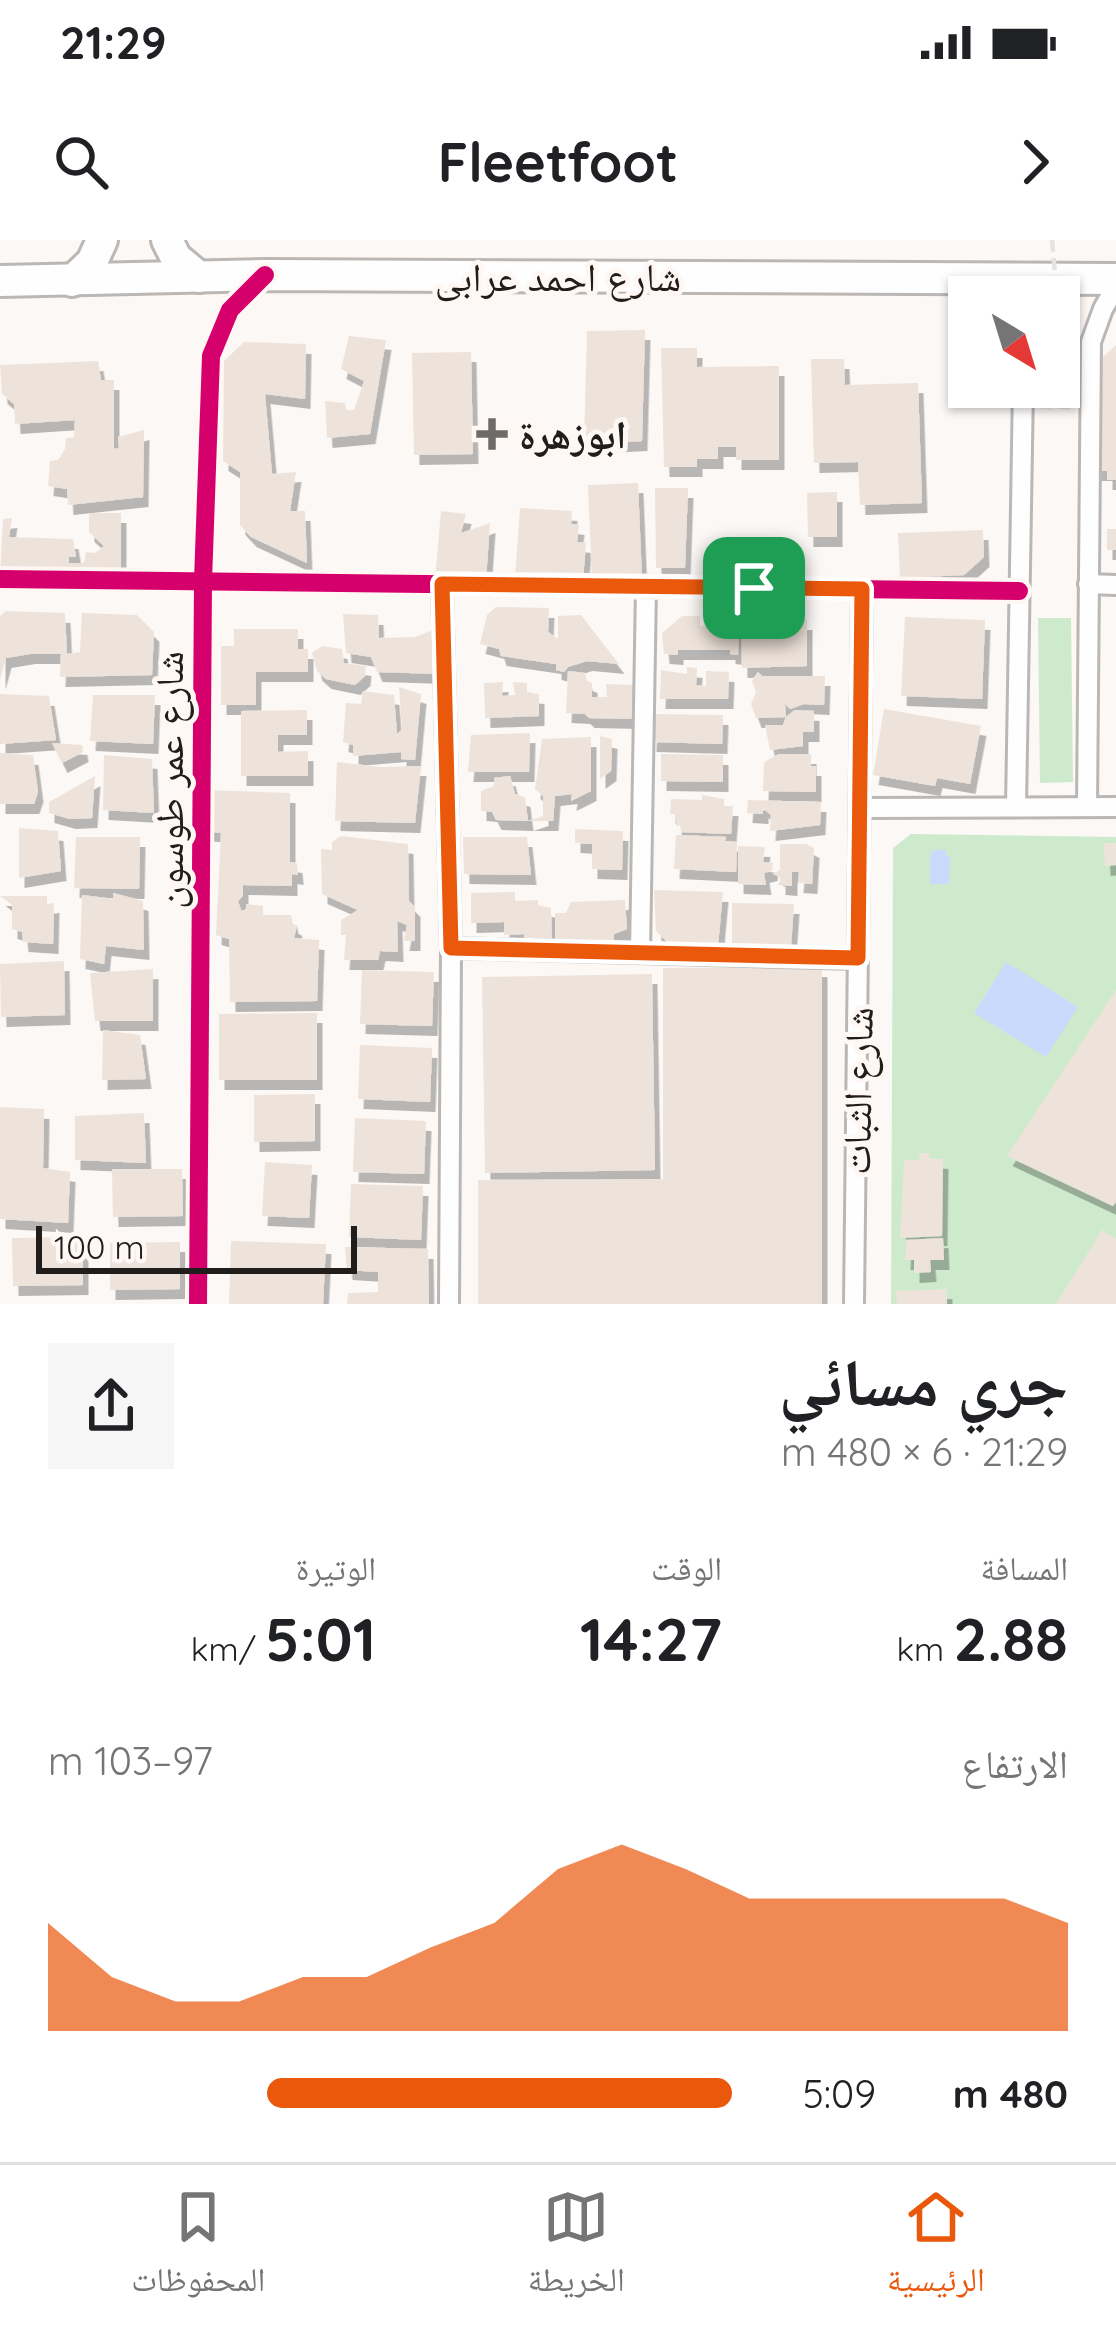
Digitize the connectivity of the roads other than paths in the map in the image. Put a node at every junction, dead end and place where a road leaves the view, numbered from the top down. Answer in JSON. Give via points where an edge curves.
{"nodes":[{"id":1,"x":102,"y":240,"type":"edge"},
{"id":2,"x":166,"y":240,"type":"edge"},
{"id":3,"x":265,"y":275,"type":"junction"},
{"id":4,"x":199,"y":277,"type":"junction"},
{"id":5,"x":0,"y":281,"type":"edge"},
{"id":6,"x":72,"y":281,"type":"junction"},
{"id":7,"x":1116,"y":282,"type":"edge"},
{"id":8,"x":1080,"y":284,"type":"edge"},
{"id":9,"x":948,"y":286,"type":"edge"},
{"id":10,"x":1022,"y":408,"type":"edge"},
{"id":11,"x":0,"y":578,"type":"edge"},
{"id":12,"x":202,"y":581,"type":"junction"},
{"id":13,"x":442,"y":584,"type":"junction"},
{"id":14,"x":1088,"y":584,"type":"junction"},
{"id":15,"x":1116,"y":585,"type":"edge"},
{"id":16,"x":646,"y":586,"type":"junction"},
{"id":17,"x":862,"y":589,"type":"junction"},
{"id":18,"x":1019,"y":591,"type":"junction"},
{"id":19,"x":1016,"y":807,"type":"junction"},
{"id":20,"x":1087,"y":807,"type":"junction"},
{"id":21,"x":1116,"y":807,"type":"edge"},
{"id":22,"x":860,"y":808,"type":"junction"},
{"id":23,"x":451,"y":948,"type":"junction"},
{"id":24,"x":640,"y":953,"type":"junction"},
{"id":25,"x":858,"y":958,"type":"junction"},
{"id":26,"x":198,"y":1304,"type":"edge"},
{"id":27,"x":448,"y":1304,"type":"edge"},
{"id":28,"x":854,"y":1304,"type":"edge"}],
"edges":[{"from":1,"to":6,"type":"main road"},
{"from":2,"to":4,"type":"main road"},
{"from":3,"to":4,"type":"main road","name":"شارع احمد عرابى"},
{"from":3,"to":9,"type":"main road","name":"شارع احمد عرابى"},
{"from":3,"to":12,"type":"street","name":"شارع عمر طوسون","via":[[230,310],[211,356]]},
{"from":4,"to":6,"type":"main road","name":"شارع احمد عرابى"},
{"from":5,"to":6,"type":"main road","name":"شارع احمد عرابى"},
{"from":7,"to":8,"type":"main road","name":"شارع احمد عرابى"},
{"from":7,"to":14,"type":"street","via":[[1091,342]]},
{"from":10,"to":18,"type":"street"},
{"from":11,"to":12,"type":"street"},
{"from":12,"to":13,"type":"street"},
{"from":12,"to":26,"type":"street","name":"شارع عمر طوسون"},
{"from":13,"to":16,"type":"street"},
{"from":13,"to":23,"type":"street"},
{"from":14,"to":15,"type":"street"},
{"from":14,"to":20,"type":"street"},
{"from":16,"to":17,"type":"street"},
{"from":16,"to":24,"type":"street"},
{"from":17,"to":18,"type":"street"},
{"from":17,"to":22,"type":"street","name":"شارع الثبات"},
{"from":18,"to":19,"type":"street"},
{"from":19,"to":20,"type":"street"},
{"from":19,"to":22,"type":"street"},
{"from":20,"to":21,"type":"street"},
{"from":22,"to":25,"type":"street","name":"شارع الثبات"},
{"from":23,"to":24,"type":"street"},
{"from":23,"to":27,"type":"street"},
{"from":24,"to":25,"type":"street"},
{"from":25,"to":28,"type":"street","name":"شارع الثبات"}]}
